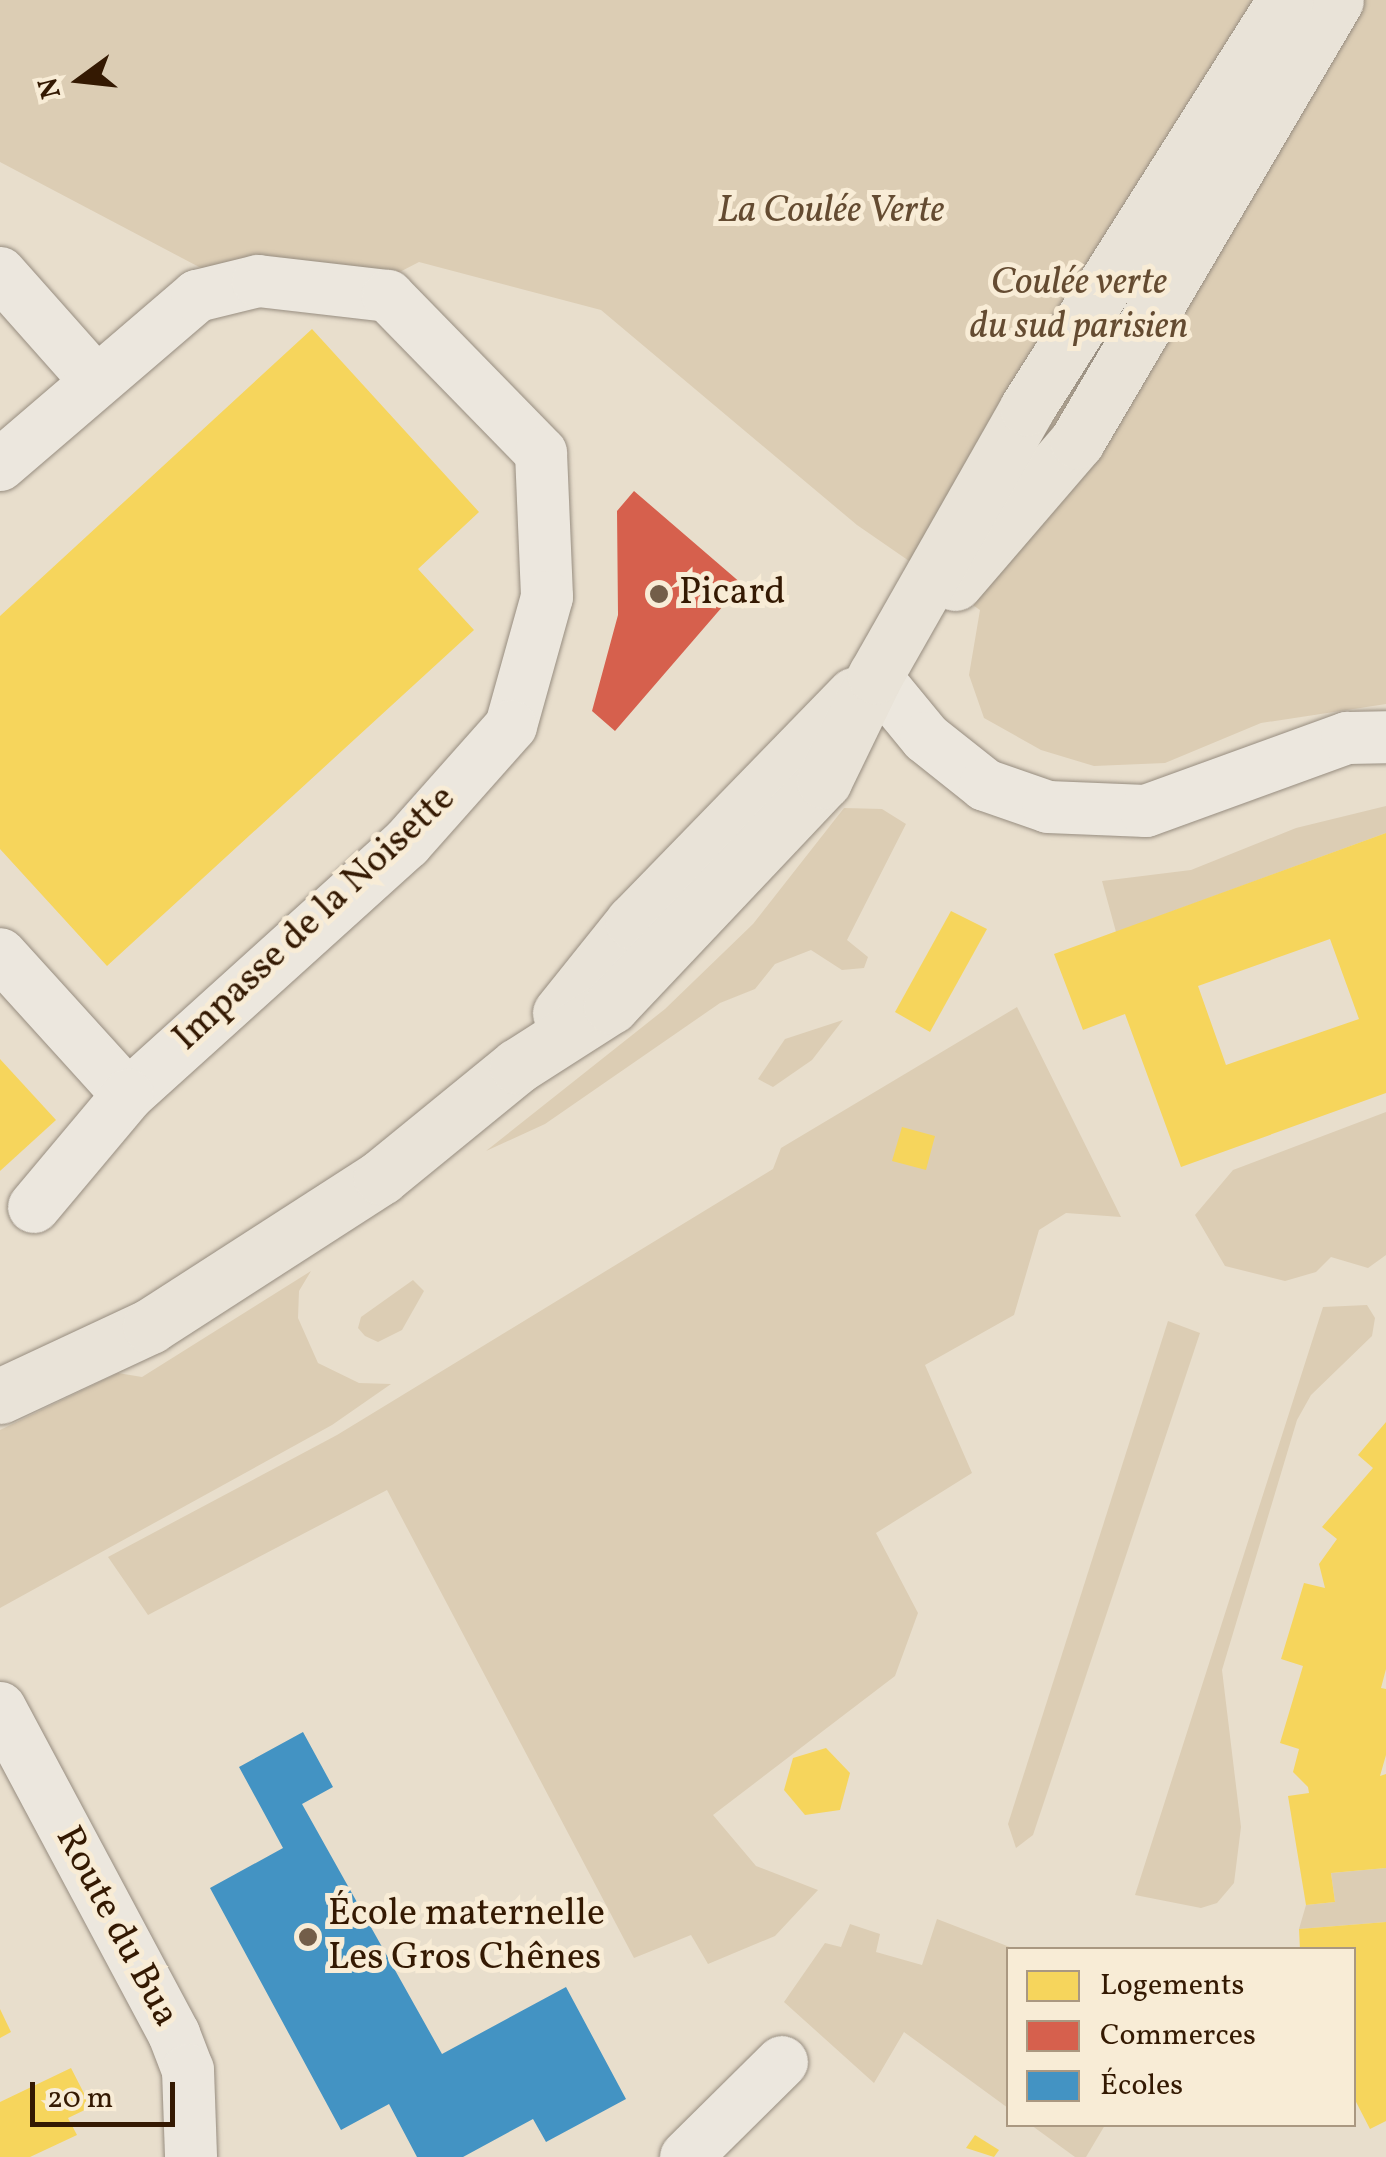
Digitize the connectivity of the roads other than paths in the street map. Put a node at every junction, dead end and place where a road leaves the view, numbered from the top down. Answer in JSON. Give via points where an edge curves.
{"nodes":[{"id":1,"x":1285,"y":0,"type":"edge"},
{"id":2,"x":1336,"y":0,"type":"edge"},
{"id":3,"x":0,"y":273,"type":"edge"},
{"id":4,"x":94,"y":379,"type":"junction"},
{"id":5,"x":0,"y":466,"type":"edge"},
{"id":6,"x":874,"y":676,"type":"junction"},
{"id":7,"x":1386,"y":736,"type":"edge"},
{"id":8,"x":0,"y":954,"type":"edge"},
{"id":9,"x":128,"y":1095,"type":"junction"},
{"id":10,"x":34,"y":1207,"type":"dead end"},
{"id":11,"x":0,"y":1396,"type":"edge"},
{"id":12,"x":0,"y":1708,"type":"edge"},
{"id":13,"x":782,"y":2062,"type":"dead end"},
{"id":14,"x":191,"y":2157,"type":"edge"},
{"id":15,"x":686,"y":2157,"type":"edge"}],
"edges":[{"from":1,"to":6,"type":"main road","via":[[1027,408]]},
{"from":2,"to":6,"type":"main road","via":[[1078,441]]},
{"from":3,"to":4,"type":"street"},
{"from":4,"to":5,"type":"street","name":"Impasse de la Noisette"},
{"from":4,"to":9,"type":"street","name":"Impasse de la Noisette","via":[[197,296],[258,281],[388,296],[541,453],[547,597],[511,726],[407,843]]},
{"from":6,"to":7,"type":"street","via":[[926,738],[985,786],[1048,808],[1146,811],[1348,738]]},
{"from":6,"to":11,"type":"main road","via":[[793,750],[632,922],[517,1066],[381,1177],[183,1304]]},
{"from":8,"to":9,"type":"street"},
{"from":9,"to":10,"type":"street","name":"Impasse de la Noisette"},
{"from":12,"to":14,"type":"street","name":"Route du Bua","via":[[174,2034],[188,2070]]},
{"from":13,"to":15,"type":"street"}]}
